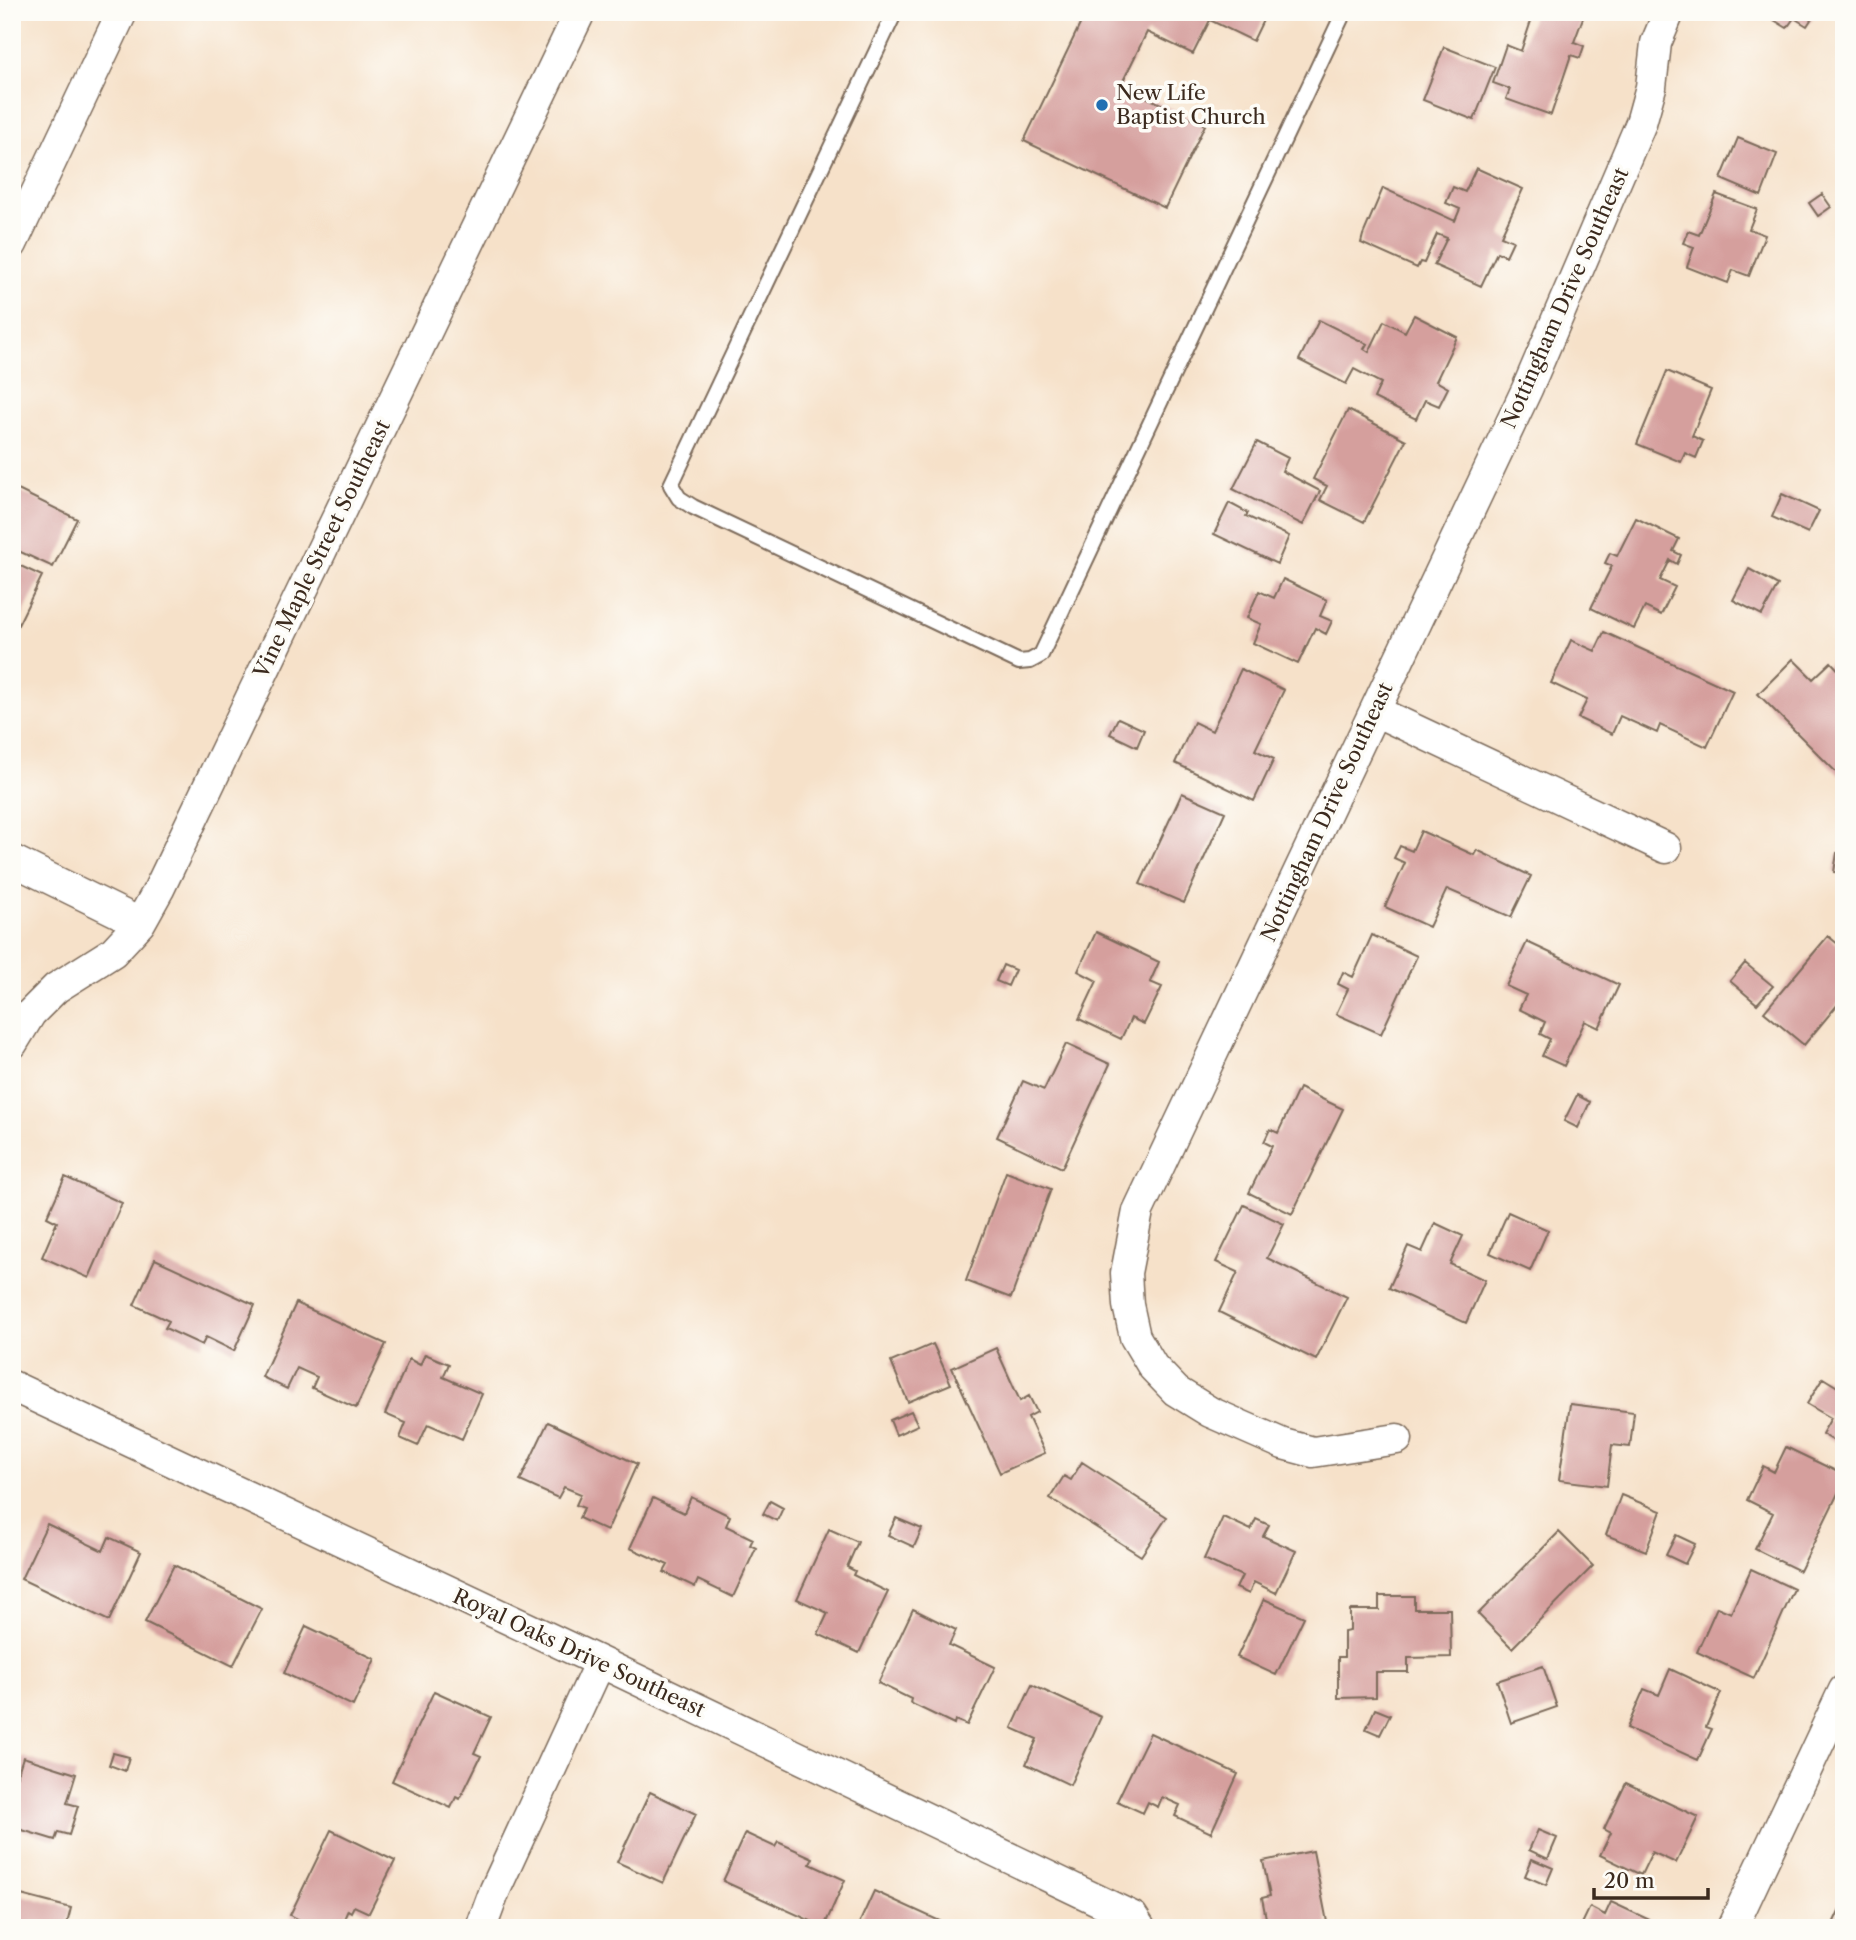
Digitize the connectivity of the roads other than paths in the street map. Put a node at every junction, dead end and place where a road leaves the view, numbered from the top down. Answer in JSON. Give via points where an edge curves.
{"nodes":[{"id":1,"x":122,"y":12,"type":"edge"},
{"id":2,"x":580,"y":12,"type":"edge"},
{"id":3,"x":895,"y":12,"type":"edge"},
{"id":4,"x":1344,"y":12,"type":"edge"},
{"id":5,"x":1669,"y":12,"type":"edge"},
{"id":6,"x":12,"y":243,"type":"edge"},
{"id":7,"x":1374,"y":711,"type":"junction"},
{"id":8,"x":1666,"y":848,"type":"dead end"},
{"id":9,"x":12,"y":860,"type":"edge"},
{"id":10,"x":140,"y":923,"type":"junction"},
{"id":11,"x":12,"y":1044,"type":"edge"},
{"id":12,"x":12,"y":1386,"type":"edge"},
{"id":13,"x":1397,"y":1440,"type":"dead end"},
{"id":14,"x":600,"y":1662,"type":"junction"},
{"id":15,"x":1844,"y":1690,"type":"edge"},
{"id":16,"x":481,"y":1928,"type":"edge"},
{"id":17,"x":1140,"y":1928,"type":"edge"},
{"id":18,"x":1732,"y":1928,"type":"edge"}],
"edges":[{"from":1,"to":6,"type":"street"},
{"from":2,"to":10,"type":"street","name":"Vine Maple Street Southeast"},
{"from":3,"to":4,"type":"lane","via":[[671,485],[679,498],[693,507],[1019,662],[1030,662],[1041,655]]},
{"from":5,"to":7,"type":"street","name":"Nottingham Drive Southeast","via":[[1656,43],[1641,123],[1527,389]]},
{"from":7,"to":8,"type":"street"},
{"from":7,"to":13,"type":"street","name":"Nottingham Drive Southeast","via":[[1138,1211],[1126,1273],[1135,1338],[1153,1367],[1176,1391],[1210,1412],[1283,1444],[1313,1451]]},
{"from":9,"to":10,"type":"street"},
{"from":10,"to":11,"type":"street","name":"Vine Maple Street Southeast","via":[[113,952],[56,988],[31,1013]]},
{"from":12,"to":14,"type":"street","name":"Royal Oaks Drive Southeast"},
{"from":14,"to":16,"type":"street"},
{"from":14,"to":17,"type":"street","name":"Royal Oaks Drive Southeast","via":[[1133,1917]]},
{"from":15,"to":18,"type":"street"}]}
